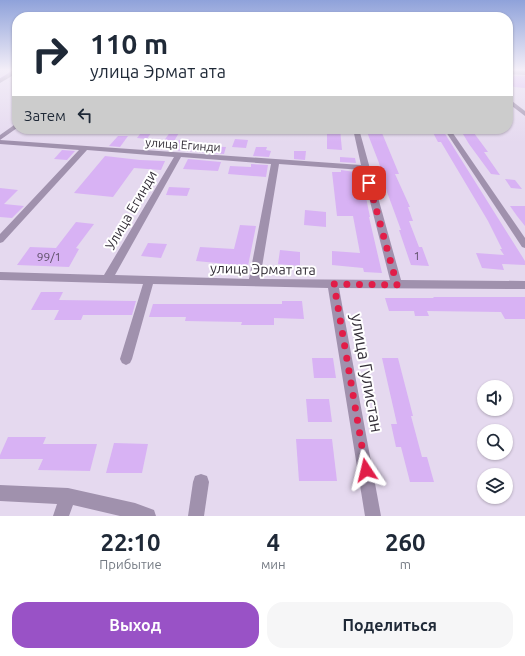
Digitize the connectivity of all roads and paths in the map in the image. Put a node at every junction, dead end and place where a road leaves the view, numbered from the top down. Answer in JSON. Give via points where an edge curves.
{"nodes":[{"id":1,"x":513,"y":104,"type":"edge"},
{"id":2,"x":525,"y":114,"type":"edge"},
{"id":3,"x":12,"y":129,"type":"edge"},
{"id":4,"x":357,"y":134,"type":"edge"},
{"id":5,"x":450,"y":134,"type":"edge"},
{"id":6,"x":0,"y":138,"type":"edge"},
{"id":7,"x":0,"y":142,"type":"edge"},
{"id":8,"x":84,"y":149,"type":"junction"},
{"id":9,"x":178,"y":156,"type":"junction"},
{"id":10,"x":275,"y":163,"type":"junction"},
{"id":11,"x":365,"y":168,"type":"junction"},
{"id":12,"x":0,"y":240,"type":"edge"},
{"id":13,"x":525,"y":245,"type":"edge"},
{"id":14,"x":0,"y":276,"type":"edge"},
{"id":15,"x":108,"y":278,"type":"junction"},
{"id":16,"x":149,"y":280,"type":"junction"},
{"id":17,"x":254,"y":283,"type":"junction"},
{"id":18,"x":334,"y":284,"type":"junction"},
{"id":19,"x":397,"y":285,"type":"junction"},
{"id":20,"x":525,"y":285,"type":"edge"},
{"id":21,"x":126,"y":359,"type":"dead end"},
{"id":22,"x":200,"y":482,"type":"dead end"},
{"id":23,"x":0,"y":493,"type":"edge"},
{"id":24,"x":68,"y":496,"type":"junction"},
{"id":25,"x":61,"y":516,"type":"edge"},
{"id":26,"x":148,"y":516,"type":"edge"},
{"id":27,"x":196,"y":516,"type":"edge"},
{"id":28,"x":374,"y":516,"type":"edge"}],
"edges":[{"from":1,"to":2,"type":"street"},
{"from":3,"to":6,"type":"street"},
{"from":4,"to":11,"type":"street"},
{"from":5,"to":13,"type":"street"},
{"from":7,"to":8,"type":"street","name":"улица Егинди"},
{"from":8,"to":9,"type":"street","name":"улица Егинди"},
{"from":8,"to":12,"type":"street"},
{"from":9,"to":10,"type":"street","name":"улица Егинди"},
{"from":9,"to":15,"type":"street","name":"Улица Егинди"},
{"from":10,"to":11,"type":"street","name":"улица Егинди"},
{"from":10,"to":17,"type":"street"},
{"from":11,"to":19,"type":"street"},
{"from":14,"to":15,"type":"street","name":"улица Эрмат ата"},
{"from":15,"to":16,"type":"street","name":"улица Эрмат ата"},
{"from":16,"to":17,"type":"street","name":"улица Эрмат ата"},
{"from":16,"to":21,"type":"street"},
{"from":17,"to":18,"type":"street","name":"улица Эрмат ата"},
{"from":18,"to":19,"type":"street","name":"улица Эрмат ата"},
{"from":18,"to":28,"type":"street","name":"улица Гулистан"},
{"from":19,"to":20,"type":"street","name":"улица Эрмат ата"},
{"from":22,"to":27,"type":"street"},
{"from":23,"to":24,"type":"street"},
{"from":24,"to":25,"type":"street"},
{"from":24,"to":26,"type":"street"}]}
